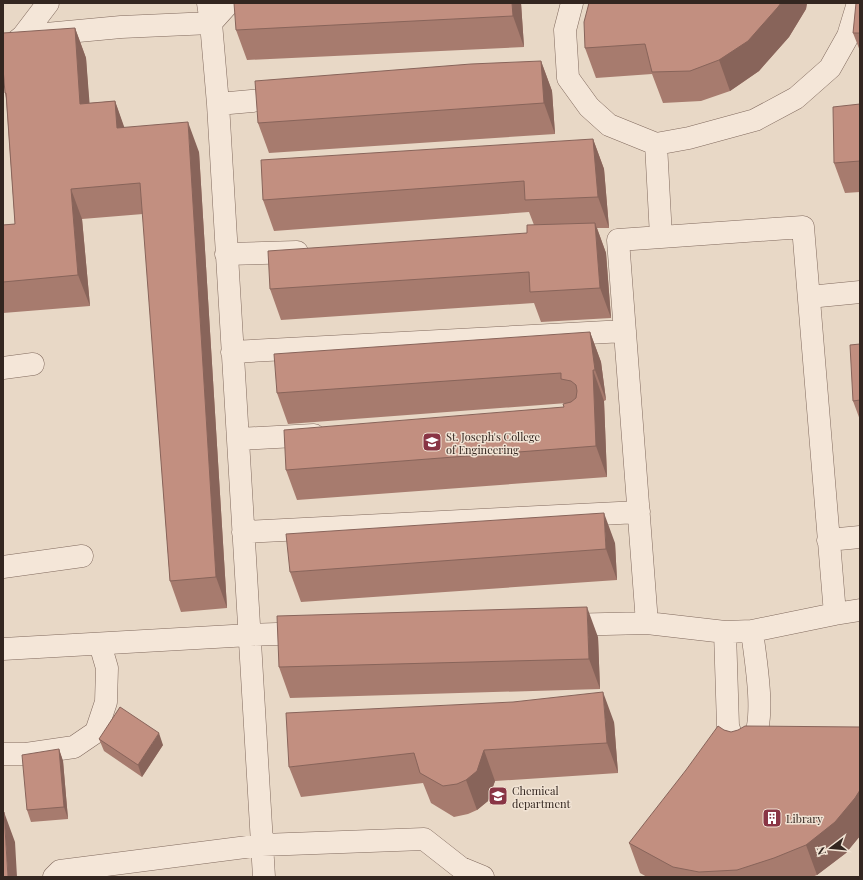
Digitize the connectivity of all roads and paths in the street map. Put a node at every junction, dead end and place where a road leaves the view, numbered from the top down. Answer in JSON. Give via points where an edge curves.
{"nodes":[{"id":1,"x":48,"y":3,"type":"edge"},
{"id":2,"x":229,"y":3,"type":"edge"},
{"id":3,"x":572,"y":3,"type":"edge"},
{"id":4,"x":858,"y":3,"type":"edge"},
{"id":5,"x":210,"y":13,"type":"edge"},
{"id":6,"x":23,"y":36,"type":"junction"},
{"id":7,"x":3,"y":52,"type":"edge"},
{"id":8,"x":302,"y":96,"type":"edge"},
{"id":9,"x":218,"y":104,"type":"junction"},
{"id":10,"x":656,"y":144,"type":"junction"},
{"id":11,"x":661,"y":237,"type":"junction"},
{"id":12,"x":618,"y":240,"type":"junction"},
{"id":13,"x":595,"y":241,"type":"edge"},
{"id":14,"x":320,"y":251,"type":"edge"},
{"id":15,"x":226,"y":254,"type":"junction"},
{"id":16,"x":860,"y":292,"type":"edge"},
{"id":17,"x":809,"y":297,"type":"junction"},
{"id":18,"x":625,"y":331,"type":"junction"},
{"id":19,"x":232,"y":352,"type":"junction"},
{"id":20,"x":33,"y":364,"type":"dead end"},
{"id":21,"x":3,"y":368,"type":"edge"},
{"id":22,"x":332,"y":435,"type":"edge"},
{"id":23,"x":238,"y":439,"type":"junction"},
{"id":24,"x":639,"y":512,"type":"junction"},
{"id":25,"x":243,"y":532,"type":"junction"},
{"id":26,"x":860,"y":537,"type":"edge"},
{"id":27,"x":828,"y":540,"type":"junction"},
{"id":28,"x":82,"y":556,"type":"dead end"},
{"id":29,"x":3,"y":567,"type":"edge"},
{"id":30,"x":860,"y":610,"type":"edge"},
{"id":31,"x":835,"y":614,"type":"junction"},
{"id":32,"x":647,"y":622,"type":"junction"},
{"id":33,"x":545,"y":626,"type":"edge"},
{"id":34,"x":752,"y":631,"type":"junction"},
{"id":35,"x":725,"y":632,"type":"junction"},
{"id":36,"x":329,"y":633,"type":"edge"},
{"id":37,"x":250,"y":635,"type":"junction"},
{"id":38,"x":100,"y":644,"type":"junction"},
{"id":39,"x":3,"y":649,"type":"edge"},
{"id":40,"x":3,"y":754,"type":"edge"},
{"id":41,"x":262,"y":845,"type":"junction"},
{"id":42,"x":54,"y":877,"type":"edge"},
{"id":43,"x":264,"y":877,"type":"edge"},
{"id":44,"x":483,"y":877,"type":"edge"}],
"edges":[{"from":1,"to":6,"type":"lane"},
{"from":2,"to":5,"type":"lane"},
{"from":3,"to":10,"type":"lane","via":[[565,30],[560,78],[609,125]]},
{"from":4,"to":10,"type":"lane","via":[[848,36],[830,68],[796,98],[755,120],[690,138]]},
{"from":5,"to":6,"type":"lane","via":[[121,27]]},
{"from":5,"to":9,"type":"lane"},
{"from":6,"to":7,"type":"lane"},
{"from":8,"to":9,"type":"lane"},
{"from":9,"to":15,"type":"lane"},
{"from":10,"to":11,"type":"lane"},
{"from":11,"to":12,"type":"lane"},
{"from":11,"to":17,"type":"lane","via":[[803,227]]},
{"from":12,"to":13,"type":"lane"},
{"from":12,"to":18,"type":"lane"},
{"from":14,"to":15,"type":"lane"},
{"from":15,"to":19,"type":"lane"},
{"from":16,"to":17,"type":"lane"},
{"from":17,"to":27,"type":"lane"},
{"from":18,"to":19,"type":"lane"},
{"from":18,"to":24,"type":"lane"},
{"from":19,"to":23,"type":"lane"},
{"from":20,"to":21,"type":"lane"},
{"from":22,"to":23,"type":"lane"},
{"from":23,"to":25,"type":"lane"},
{"from":24,"to":25,"type":"lane"},
{"from":24,"to":32,"type":"lane"},
{"from":25,"to":37,"type":"lane"},
{"from":26,"to":27,"type":"lane"},
{"from":27,"to":31,"type":"lane"},
{"from":28,"to":29,"type":"lane"},
{"from":30,"to":31,"type":"lane"},
{"from":31,"to":34,"type":"lane"},
{"from":32,"to":33,"type":"lane"},
{"from":32,"to":35,"type":"lane"},
{"from":34,"to":35,"type":"lane"},
{"from":34,"to":35,"type":"lane","via":[[758,675],[759,725],[751,744],[742,750],[734,744],[728,726]]},
{"from":36,"to":37,"type":"lane"},
{"from":37,"to":38,"type":"lane"},
{"from":37,"to":41,"type":"lane"},
{"from":38,"to":39,"type":"lane"},
{"from":38,"to":40,"type":"lane","via":[[106,668],[106,702],[96,732],[74,747],[26,754]]},
{"from":41,"to":42,"type":"lane","via":[[60,870]]},
{"from":41,"to":43,"type":"lane"},
{"from":41,"to":44,"type":"lane","via":[[424,839],[461,868]]}]}
